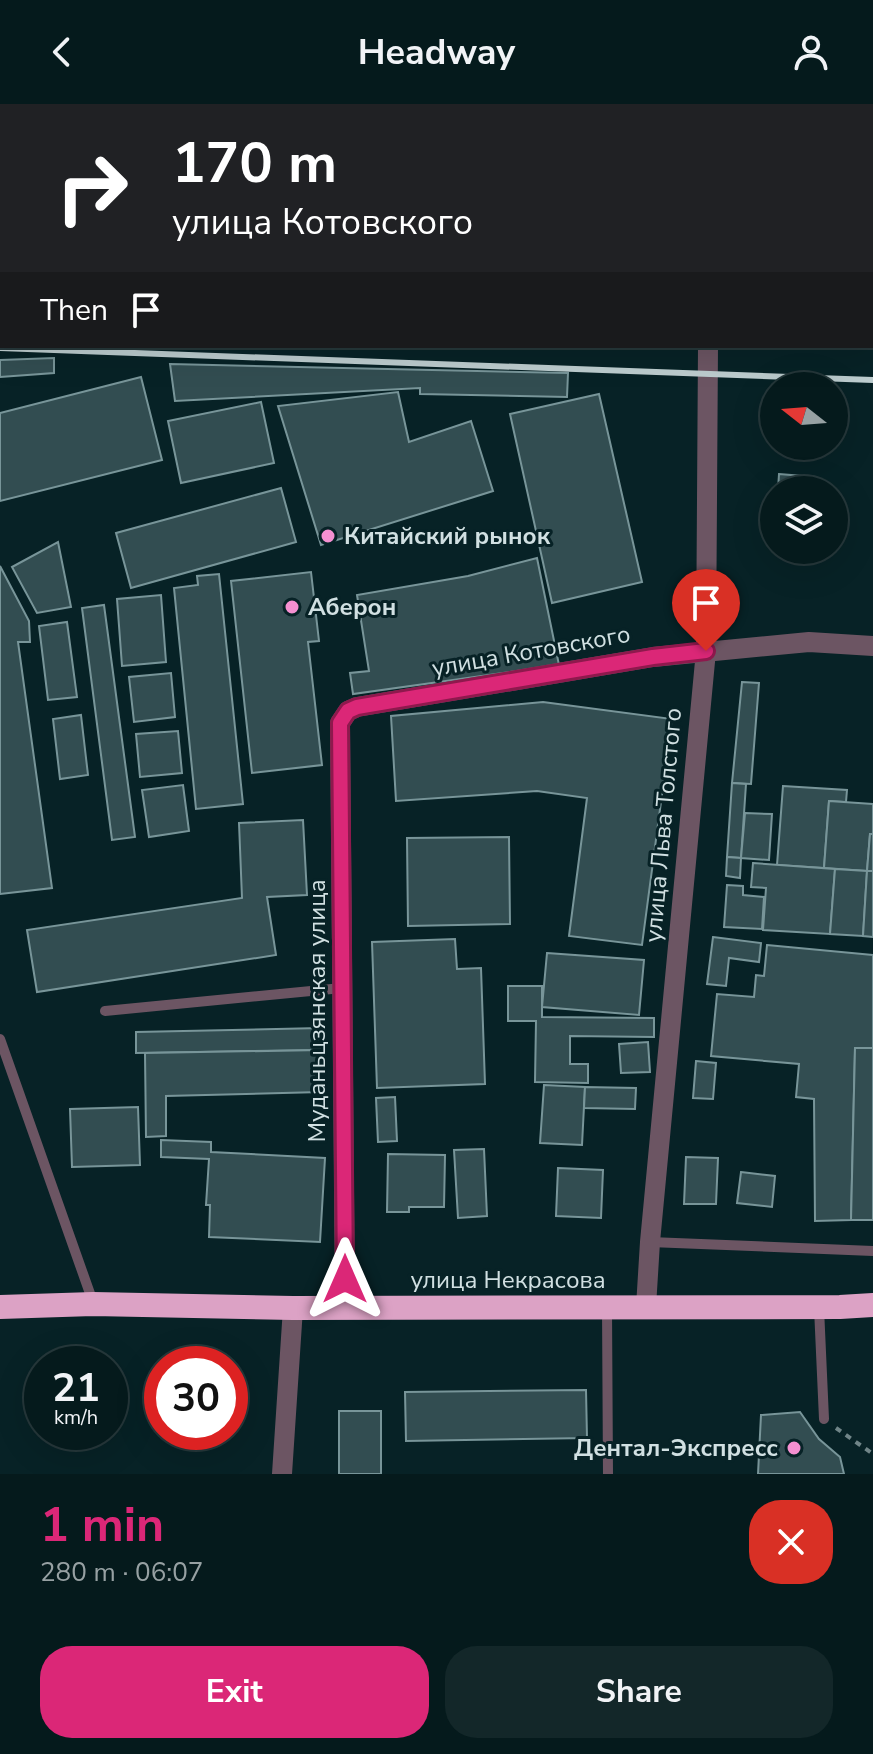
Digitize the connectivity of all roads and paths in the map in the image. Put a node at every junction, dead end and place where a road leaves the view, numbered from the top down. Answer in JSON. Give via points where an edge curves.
{"nodes":[{"id":1,"x":708,"y":348,"type":"edge"},
{"id":2,"x":873,"y":646,"type":"edge"},
{"id":3,"x":706,"y":651,"type":"junction"},
{"id":4,"x":345,"y":715,"type":"joint"},
{"id":5,"x":343,"y":988,"type":"junction"},
{"id":6,"x":105,"y":1011,"type":"dead end"},
{"id":7,"x":0,"y":1039,"type":"edge"},
{"id":8,"x":650,"y":1242,"type":"junction"},
{"id":9,"x":873,"y":1251,"type":"edge"},
{"id":10,"x":93,"y":1304,"type":"junction"},
{"id":11,"x":873,"y":1305,"type":"edge"},
{"id":12,"x":819,"y":1306,"type":"junction"},
{"id":13,"x":0,"y":1307,"type":"edge"},
{"id":14,"x":646,"y":1307,"type":"junction"},
{"id":15,"x":293,"y":1308,"type":"junction"},
{"id":16,"x":345,"y":1308,"type":"junction"},
{"id":17,"x":607,"y":1308,"type":"junction"},
{"id":18,"x":824,"y":1419,"type":"joint"},
{"id":19,"x":873,"y":1454,"type":"edge"},
{"id":20,"x":282,"y":1474,"type":"edge"},
{"id":21,"x":608,"y":1474,"type":"edge"}],
"edges":[{"from":1,"to":3,"type":"street","name":"улица Льва Толстого"},
{"from":2,"to":3,"type":"street","name":"улица Котовского","via":[[809,642]]},
{"from":3,"to":4,"type":"street","name":"улица Котовского","via":[[357,707]]},
{"from":3,"to":8,"type":"street","name":"улица Льва Толстого"},
{"from":4,"to":5,"type":"street","name":"Муданьцзянская улица","via":[[340,723]]},
{"from":5,"to":6,"type":"lane"},
{"from":5,"to":16,"type":"street","name":"Муданьцзянская улица"},
{"from":7,"to":10,"type":"lane"},
{"from":8,"to":9,"type":"lane"},
{"from":8,"to":14,"type":"street","name":"улица Льва Толстого"},
{"from":10,"to":13,"type":"highway","name":"улица Некрасова"},
{"from":10,"to":15,"type":"highway","name":"улица Некрасова"},
{"from":11,"to":12,"type":"highway","name":"улица Некрасова"},
{"from":12,"to":14,"type":"highway","name":"улица Некрасова"},
{"from":12,"to":18,"type":"lane"},
{"from":14,"to":17,"type":"highway","name":"улица Некрасова"},
{"from":15,"to":16,"type":"highway","name":"улица Некрасова"},
{"from":15,"to":20,"type":"street"},
{"from":16,"to":17,"type":"highway","name":"улица Некрасова"},
{"from":17,"to":21,"type":"lane"},
{"from":18,"to":19,"type":"path"}]}
